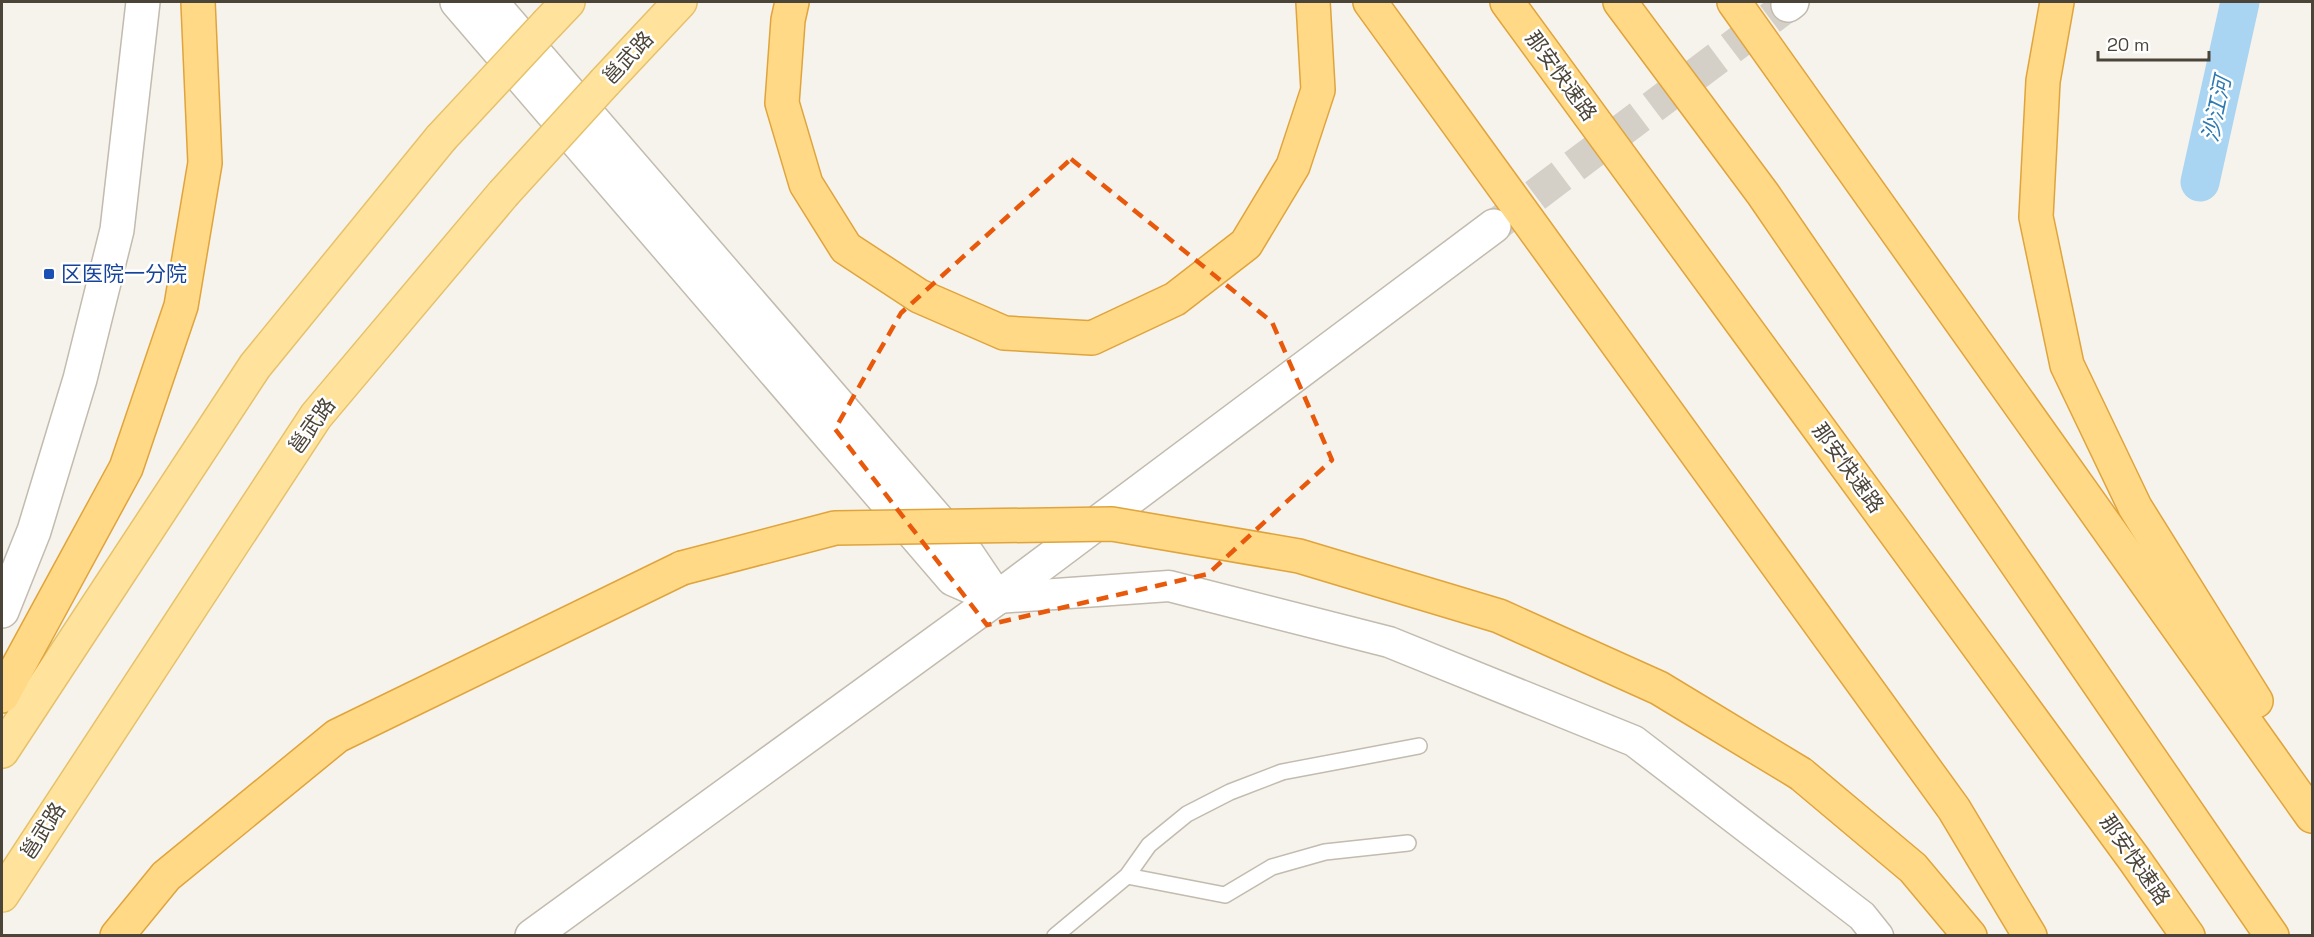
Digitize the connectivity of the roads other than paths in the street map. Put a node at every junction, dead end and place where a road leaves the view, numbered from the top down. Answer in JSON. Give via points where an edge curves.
{"nodes":[{"id":1,"x":143,"y":2,"type":"edge"},
{"id":2,"x":198,"y":2,"type":"edge"},
{"id":3,"x":457,"y":2,"type":"edge"},
{"id":4,"x":491,"y":2,"type":"edge"},
{"id":5,"x":680,"y":2,"type":"edge"},
{"id":6,"x":792,"y":2,"type":"edge"},
{"id":7,"x":1313,"y":2,"type":"edge"},
{"id":8,"x":1370,"y":2,"type":"edge"},
{"id":9,"x":1507,"y":2,"type":"edge"},
{"id":10,"x":1620,"y":2,"type":"edge"},
{"id":11,"x":1734,"y":2,"type":"edge"},
{"id":12,"x":2057,"y":2,"type":"edge"},
{"id":13,"x":558,"y":12,"type":"edge"},
{"id":14,"x":1494,"y":226,"type":"tunnel mouth"},
{"id":15,"x":997,"y":598,"type":"junction"},
{"id":16,"x":2,"y":611,"type":"edge"},
{"id":17,"x":2,"y":696,"type":"edge"},
{"id":18,"x":1419,"y":746,"type":"dead end"},
{"id":19,"x":2,"y":751,"type":"edge"},
{"id":20,"x":2313,"y":792,"type":"edge"},
{"id":21,"x":2313,"y":816,"type":"edge"},
{"id":22,"x":1408,"y":843,"type":"dead end"},
{"id":23,"x":1127,"y":876,"type":"junction"},
{"id":24,"x":2,"y":895,"type":"edge"},
{"id":25,"x":117,"y":936,"type":"edge"},
{"id":26,"x":531,"y":936,"type":"edge"},
{"id":27,"x":1055,"y":936,"type":"edge"},
{"id":28,"x":1878,"y":936,"type":"edge"},
{"id":29,"x":1970,"y":936,"type":"edge"},
{"id":30,"x":2030,"y":936,"type":"edge"},
{"id":31,"x":2188,"y":936,"type":"edge"},
{"id":32,"x":2272,"y":936,"type":"edge"}],
"edges":[{"from":1,"to":16,"type":"street","via":[[117,230],[80,379],[34,531]]},
{"from":2,"to":17,"type":"highway","via":[[205,164],[181,306],[126,468]]},
{"from":3,"to":15,"type":"street","via":[[953,579]]},
{"from":4,"to":15,"type":"street","via":[[968,555]]},
{"from":5,"to":24,"type":"main road","name":"邕武路","bridge":true,"via":[[503,194],[316,416]]},
{"from":6,"to":7,"type":"highway","via":[[782,103],[806,184],[846,248],[919,296],[1004,333],[1092,338],[1175,299],[1246,244],[1293,166],[1318,90]]},
{"from":8,"to":30,"type":"highway","via":[[1954,809]]},
{"from":9,"to":31,"type":"highway","name":"那安快速路"},
{"from":10,"to":32,"type":"highway","via":[[1763,194]]},
{"from":11,"to":21,"type":"highway"},
{"from":12,"to":20,"type":"highway","via":[[2043,81],[2036,217],[2067,365],[2135,507]]},
{"from":13,"to":19,"type":"main road","bridge":true,"via":[[441,138],[255,366]]},
{"from":14,"to":15,"type":"street"},
{"from":15,"to":26,"type":"street"},
{"from":15,"to":28,"type":"street","via":[[1169,586],[1389,642],[1634,741],[1862,915]]},
{"from":18,"to":23,"type":"lane","via":[[1282,772],[1230,792],[1187,814],[1149,845]]},
{"from":22,"to":23,"type":"lane","via":[[1325,852],[1272,867],[1225,895]]},
{"from":23,"to":27,"type":"lane"},
{"from":25,"to":29,"type":"highway","bridge":true,"via":[[166,876],[337,735],[682,568],[835,528],[1112,524],[1299,556],[1499,616],[1659,688],[1801,774],[1913,868]]}]}
